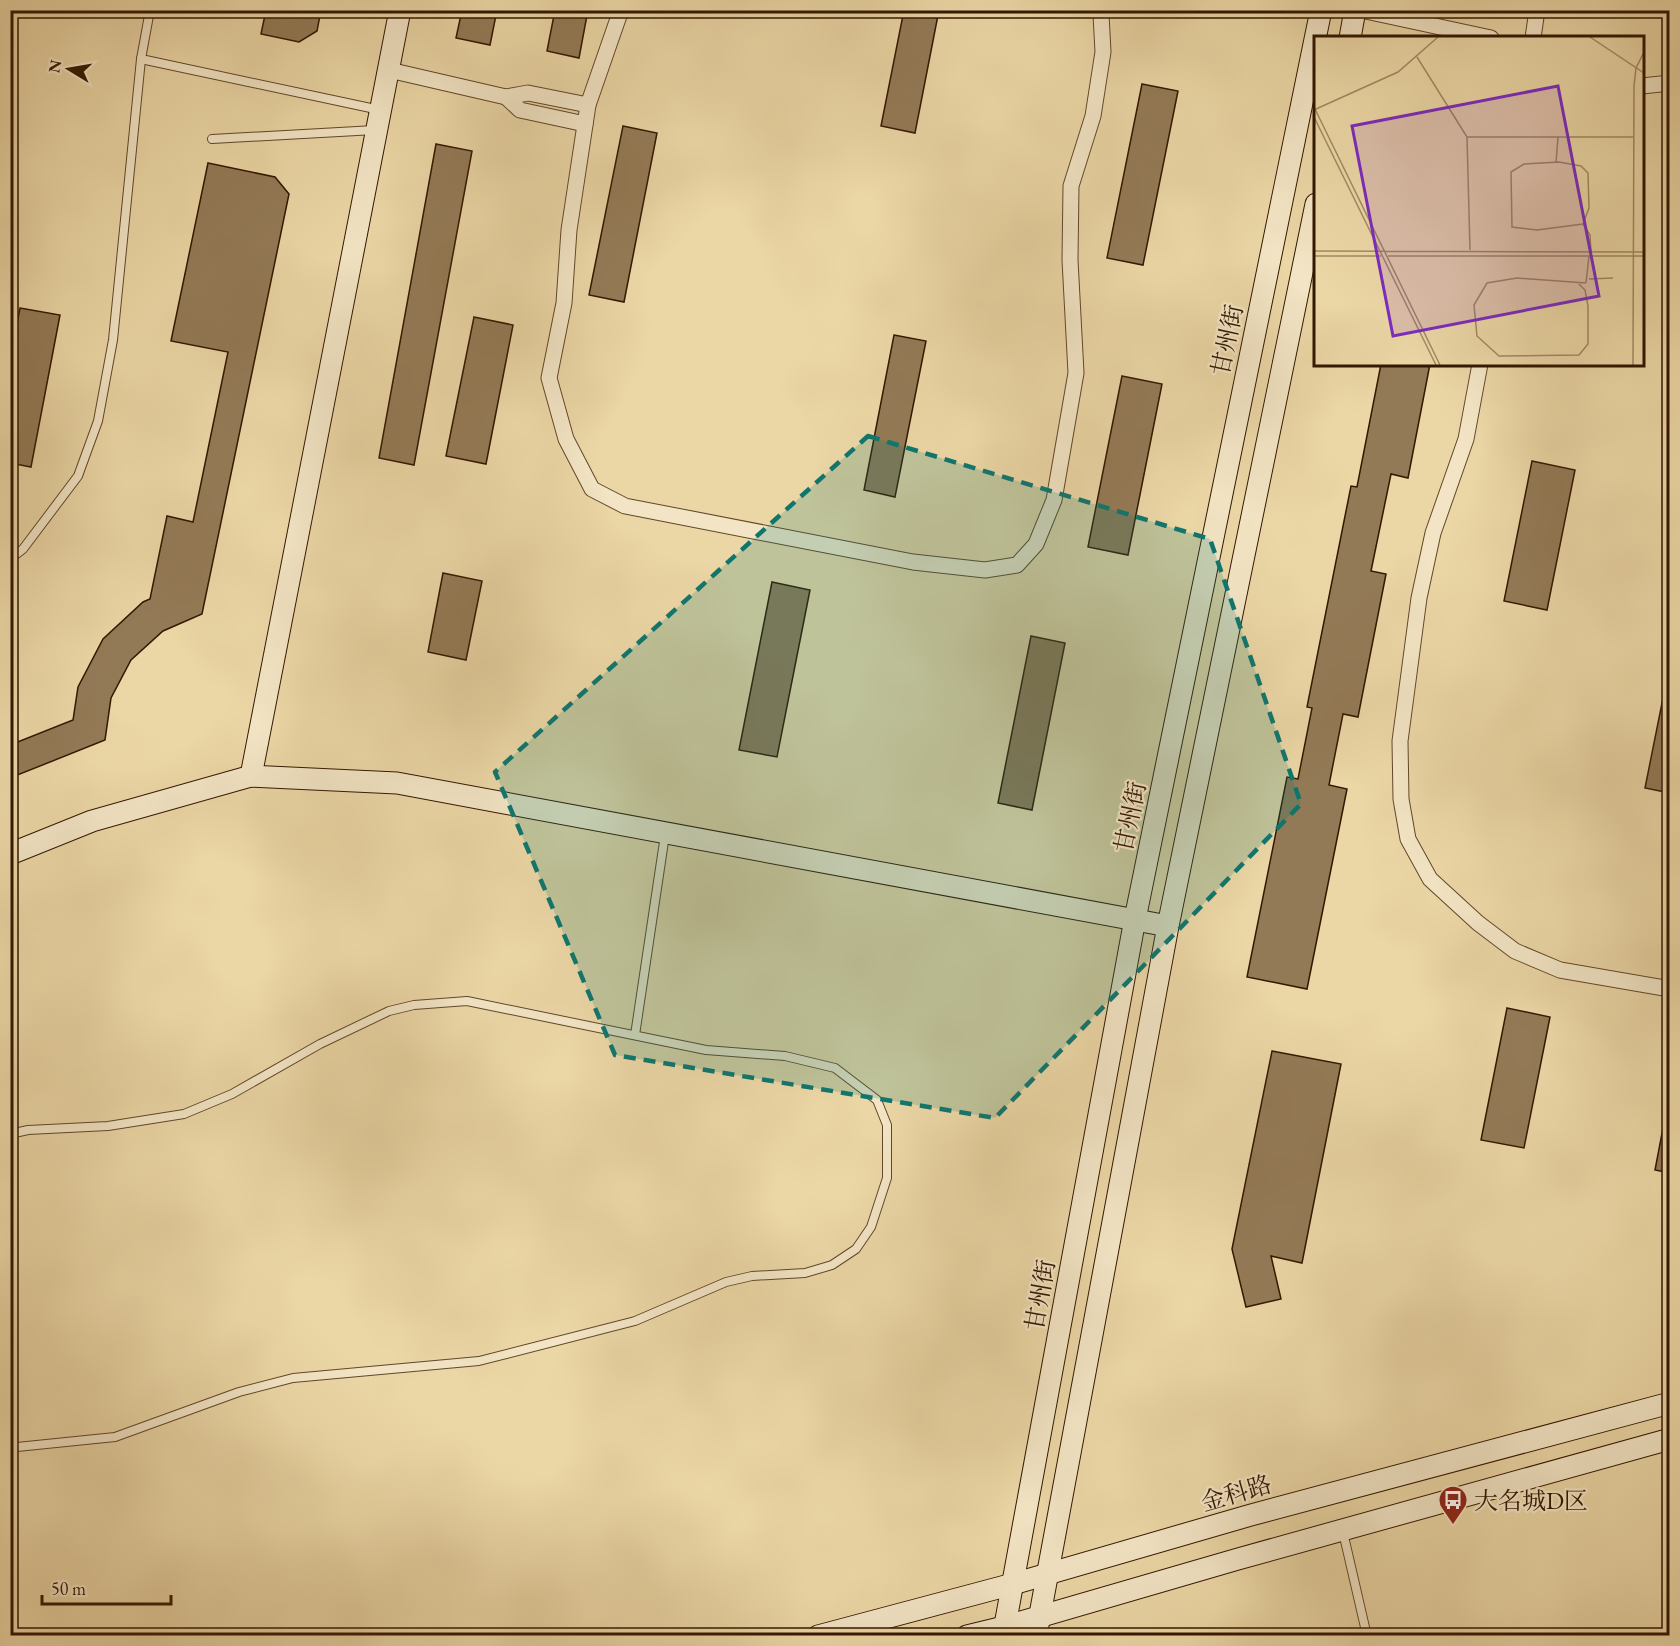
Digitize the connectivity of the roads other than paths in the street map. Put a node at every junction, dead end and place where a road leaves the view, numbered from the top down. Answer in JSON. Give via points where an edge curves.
{"nodes":[{"id":1,"x":150,"y":10,"type":"edge"},
{"id":2,"x":400,"y":10,"type":"edge"},
{"id":3,"x":621,"y":10,"type":"edge"},
{"id":4,"x":1321,"y":10,"type":"edge"},
{"id":5,"x":1355,"y":10,"type":"edge"},
{"id":6,"x":1360,"y":10,"type":"edge"},
{"id":7,"x":1537,"y":10,"type":"edge"},
{"id":8,"x":1102,"y":12,"type":"edge"},
{"id":9,"x":1316,"y":36,"type":"edge"},
{"id":10,"x":1350,"y":36,"type":"edge"},
{"id":11,"x":1482,"y":36,"type":"edge"},
{"id":12,"x":1533,"y":36,"type":"edge"},
{"id":13,"x":1314,"y":44,"type":"edge"},
{"id":14,"x":141,"y":59,"type":"junction"},
{"id":15,"x":388,"y":70,"type":"junction"},
{"id":16,"x":1670,"y":83,"type":"edge"},
{"id":17,"x":1644,"y":86,"type":"edge"},
{"id":18,"x":506,"y":97,"type":"junction"},
{"id":19,"x":588,"y":105,"type":"junction"},
{"id":20,"x":379,"y":120,"type":"junction"},
{"id":21,"x":585,"y":123,"type":"junction"},
{"id":22,"x":212,"y":139,"type":"dead end"},
{"id":23,"x":1314,"y":214,"type":"edge"},
{"id":24,"x":1480,"y":366,"type":"edge"},
{"id":25,"x":10,"y":559,"type":"edge"},
{"id":26,"x":251,"y":776,"type":"junction"},
{"id":27,"x":666,"y":833,"type":"junction"},
{"id":28,"x":10,"y":854,"type":"edge"},
{"id":29,"x":1135,"y":919,"type":"junction"},
{"id":30,"x":1168,"y":926,"type":"junction"},
{"id":31,"x":1670,"y":989,"type":"edge"},
{"id":32,"x":635,"y":1035,"type":"junction"},
{"id":33,"x":10,"y":1134,"type":"edge"},
{"id":34,"x":1670,"y":1403,"type":"edge"},
{"id":35,"x":1670,"y":1439,"type":"edge"},
{"id":36,"x":10,"y":1445,"type":"edge"},
{"id":37,"x":1343,"y":1530,"type":"junction"},
{"id":38,"x":1048,"y":1573,"type":"junction"},
{"id":39,"x":1013,"y":1584,"type":"junction"},
{"id":40,"x":1038,"y":1626,"type":"edge"},
{"id":41,"x":1003,"y":1631,"type":"edge"},
{"id":42,"x":818,"y":1635,"type":"edge"},
{"id":43,"x":967,"y":1635,"type":"edge"},
{"id":44,"x":1366,"y":1635,"type":"edge"}],
"edges":[{"from":1,"to":14,"type":"lane"},
{"from":2,"to":15,"type":"street"},
{"from":3,"to":19,"type":"street"},
{"from":4,"to":9,"type":"street","name":"甘州街"},
{"from":5,"to":10,"type":"street"},
{"from":6,"to":11,"type":"street"},
{"from":7,"to":12,"type":"street"},
{"from":8,"to":21,"type":"street","via":[[1103,52],[1093,116],[1071,186],[1076,373],[1054,500],[1036,544],[1017,565],[985,570],[914,562],[625,506],[592,489],[566,439],[549,378],[564,303],[569,230]]},
{"from":13,"to":29,"type":"street","name":"甘州街"},
{"from":14,"to":20,"type":"lane"},
{"from":14,"to":25,"type":"lane","via":[[113,339],[98,421],[78,476],[23,549]]},
{"from":15,"to":18,"type":"street"},
{"from":15,"to":20,"type":"street"},
{"from":16,"to":17,"type":"street"},
{"from":18,"to":19,"type":"street","via":[[528,93]]},
{"from":18,"to":21,"type":"street","via":[[520,110]]},
{"from":19,"to":21,"type":"street"},
{"from":20,"to":22,"type":"lane"},
{"from":20,"to":26,"type":"street"},
{"from":23,"to":30,"type":"street"},
{"from":24,"to":31,"type":"street","via":[[1466,439],[1433,533],[1419,598],[1400,741],[1401,799],[1408,839],[1430,879],[1515,951],[1560,970]]},
{"from":26,"to":27,"type":"street","via":[[397,783]]},
{"from":26,"to":28,"type":"street","via":[[92,821]]},
{"from":27,"to":29,"type":"street"},
{"from":27,"to":32,"type":"lane"},
{"from":29,"to":30,"type":"street"},
{"from":29,"to":39,"type":"street","name":"甘州街"},
{"from":30,"to":38,"type":"street"},
{"from":32,"to":33,"type":"lane","via":[[468,1001],[414,1005],[389,1011],[320,1044],[232,1094],[184,1114],[108,1126]]},
{"from":32,"to":36,"type":"lane","via":[[706,1050],[785,1056],[835,1068],[877,1100],[887,1125],[887,1178],[871,1227],[856,1249],[832,1265],[805,1274],[753,1276],[726,1282],[635,1321],[479,1361],[293,1378],[239,1392],[115,1437]]},
{"from":34,"to":38,"type":"street","name":"金科路"},
{"from":35,"to":37,"type":"street"},
{"from":37,"to":40,"type":"street"},
{"from":37,"to":44,"type":"lane"},
{"from":38,"to":39,"type":"street","name":"金科路"},
{"from":38,"to":40,"type":"street"},
{"from":39,"to":41,"type":"street","name":"甘州街"},
{"from":39,"to":42,"type":"street","name":"金科路"},
{"from":40,"to":41,"type":"street"},
{"from":41,"to":43,"type":"street"}]}
